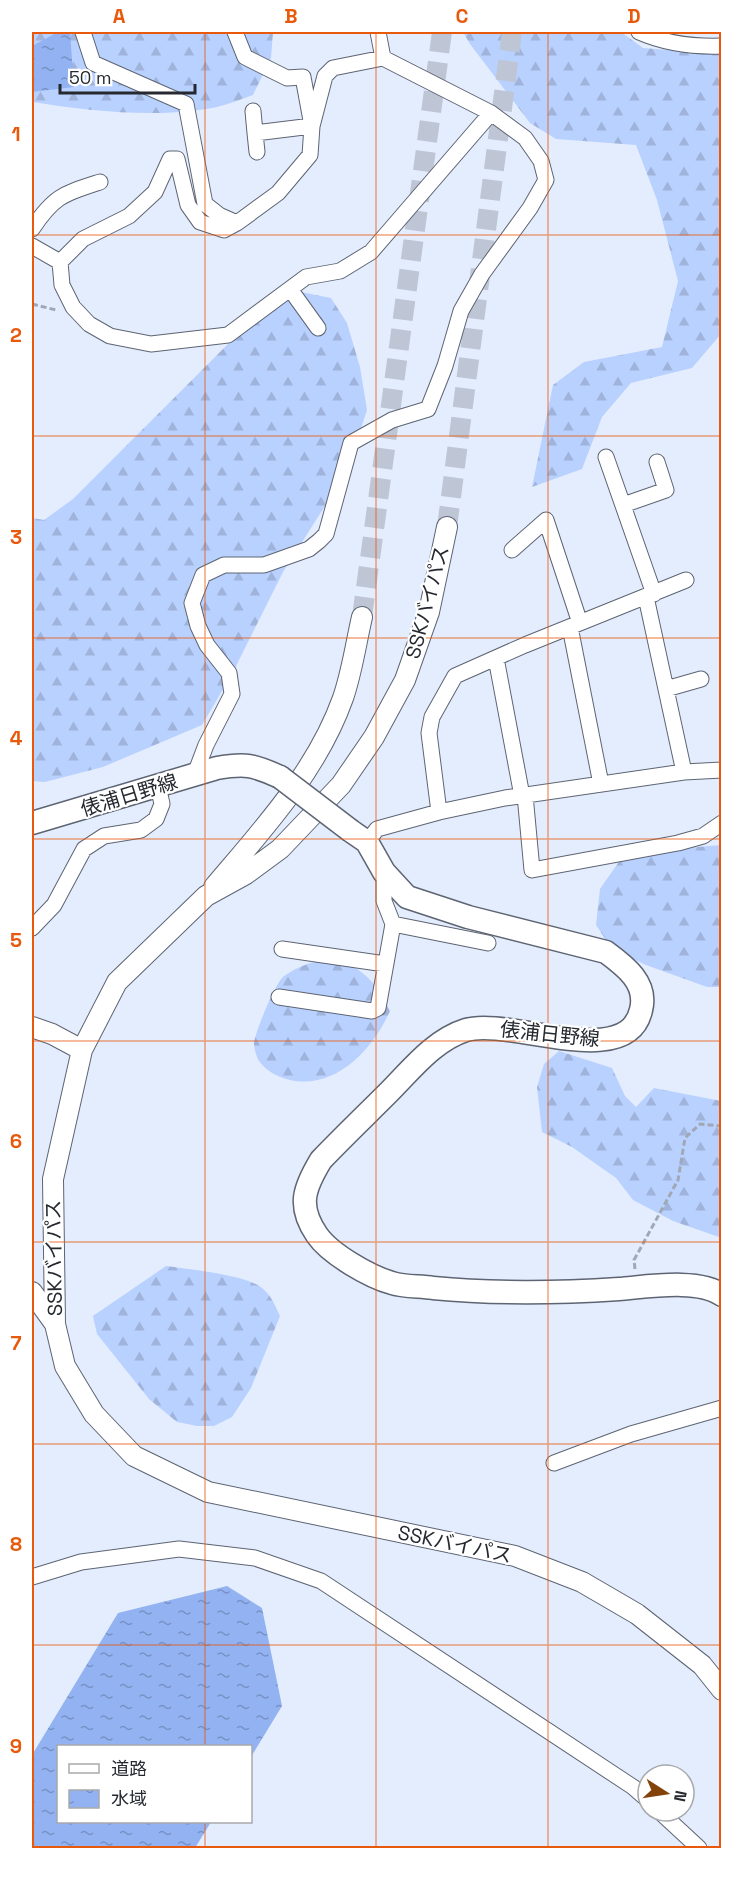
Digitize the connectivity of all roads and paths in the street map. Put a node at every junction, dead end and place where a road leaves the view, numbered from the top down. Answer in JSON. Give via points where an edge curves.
{"nodes":[{"id":1,"x":83,"y":32,"type":"edge"},
{"id":2,"x":235,"y":32,"type":"edge"},
{"id":3,"x":378,"y":32,"type":"edge"},
{"id":4,"x":639,"y":32,"type":"edge"},
{"id":5,"x":722,"y":46,"type":"edge"},
{"id":6,"x":383,"y":58,"type":"junction"},
{"id":7,"x":253,"y":111,"type":"dead end"},
{"id":8,"x":491,"y":113,"type":"junction"},
{"id":9,"x":312,"y":126,"type":"junction"},
{"id":10,"x":255,"y":132,"type":"junction"},
{"id":11,"x":257,"y":152,"type":"dead end"},
{"id":12,"x":100,"y":182,"type":"dead end"},
{"id":13,"x":237,"y":223,"type":"junction"},
{"id":14,"x":32,"y":230,"type":"edge"},
{"id":15,"x":32,"y":246,"type":"edge"},
{"id":16,"x":60,"y":262,"type":"junction"},
{"id":17,"x":290,"y":289,"type":"junction"},
{"id":18,"x":32,"y":304,"type":"edge"},
{"id":19,"x":73,"y":307,"type":"junction"},
{"id":20,"x":318,"y":328,"type":"dead end"},
{"id":21,"x":606,"y":457,"type":"dead end"},
{"id":22,"x":657,"y":462,"type":"dead end"},
{"id":23,"x":623,"y":505,"type":"junction"},
{"id":24,"x":447,"y":527,"type":"tunnel mouth"},
{"id":25,"x":512,"y":550,"type":"dead end"},
{"id":26,"x":686,"y":580,"type":"dead end"},
{"id":27,"x":650,"y":595,"type":"junction"},
{"id":28,"x":362,"y":617,"type":"tunnel mouth"},
{"id":29,"x":575,"y":625,"type":"junction"},
{"id":30,"x":496,"y":658,"type":"junction"},
{"id":31,"x":701,"y":679,"type":"dead end"},
{"id":32,"x":666,"y":689,"type":"junction"},
{"id":33,"x":722,"y":770,"type":"edge"},
{"id":34,"x":684,"y":772,"type":"junction"},
{"id":35,"x":195,"y":774,"type":"junction"},
{"id":36,"x":601,"y":784,"type":"junction"},
{"id":37,"x":158,"y":786,"type":"junction"},
{"id":38,"x":524,"y":796,"type":"junction"},
{"id":39,"x":439,"y":812,"type":"junction"},
{"id":40,"x":722,"y":823,"type":"edge"},
{"id":41,"x":32,"y":824,"type":"edge"},
{"id":42,"x":359,"y":836,"type":"junction"},
{"id":43,"x":384,"y":872,"type":"junction"},
{"id":44,"x":206,"y":896,"type":"junction"},
{"id":45,"x":393,"y":924,"type":"junction"},
{"id":46,"x":32,"y":928,"type":"edge"},
{"id":47,"x":488,"y":943,"type":"dead end"},
{"id":48,"x":282,"y":949,"type":"dead end"},
{"id":49,"x":386,"y":964,"type":"junction"},
{"id":50,"x":279,"y":997,"type":"dead end"},
{"id":51,"x":32,"y":1027,"type":"edge"},
{"id":52,"x":82,"y":1050,"type":"junction"},
{"id":53,"x":722,"y":1126,"type":"edge"},
{"id":54,"x":637,"y":1288,"type":"junction"},
{"id":55,"x":32,"y":1292,"type":"edge"},
{"id":56,"x":722,"y":1295,"type":"edge"},
{"id":57,"x":55,"y":1324,"type":"junction"},
{"id":58,"x":722,"y":1408,"type":"edge"},
{"id":59,"x":554,"y":1463,"type":"dead end"},
{"id":60,"x":32,"y":1577,"type":"edge"},
{"id":61,"x":722,"y":1690,"type":"edge"},
{"id":62,"x":636,"y":1790,"type":"edge"},
{"id":63,"x":672,"y":1823,"type":"edge"},
{"id":64,"x":699,"y":1848,"type":"edge"}],
"edges":[{"from":1,"to":13,"type":"street","via":[[93,63],[186,104],[205,204]]},
{"from":2,"to":9,"type":"street","via":[[246,57],[287,78],[303,77]]},
{"from":3,"to":6,"type":"street"},
{"from":4,"to":5,"type":"street","via":[[698,47]]},
{"from":6,"to":8,"type":"street"},
{"from":6,"to":9,"type":"street","via":[[333,68],[325,76]]},
{"from":7,"to":10,"type":"street"},
{"from":8,"to":17,"type":"street","via":[[371,252],[340,271],[306,277]]},
{"from":8,"to":35,"type":"street","via":[[525,138],[542,161],[546,180],[461,311],[428,409],[392,420],[351,443],[326,534],[309,549],[292,556],[264,565],[224,565],[203,575],[192,603],[207,645],[229,673],[232,694]]},
{"from":9,"to":10,"type":"street"},
{"from":9,"to":13,"type":"street","via":[[310,155],[279,193]]},
{"from":10,"to":11,"type":"street"},
{"from":12,"to":14,"type":"street","via":[[52,202]]},
{"from":13,"to":16,"type":"street","via":[[224,230],[200,222],[188,205],[177,159],[170,159],[155,192],[129,216],[83,238]]},
{"from":15,"to":16,"type":"street"},
{"from":16,"to":19,"type":"street","via":[[62,285]]},
{"from":17,"to":19,"type":"street","via":[[228,335],[151,344],[110,336],[89,324]]},
{"from":17,"to":20,"type":"street"},
{"from":18,"to":19,"type":"path","via":[[59,311]]},
{"from":21,"to":23,"type":"street"},
{"from":22,"to":23,"type":"street","via":[[666,490]]},
{"from":23,"to":27,"type":"street"},
{"from":24,"to":44,"type":"street","name":"SSKバイパス","via":[[429,612],[405,680],[374,737],[341,785],[280,849]]},
{"from":25,"to":29,"type":"street","via":[[546,520]]},
{"from":26,"to":27,"type":"street"},
{"from":27,"to":29,"type":"street"},
{"from":27,"to":32,"type":"street"},
{"from":28,"to":44,"type":"street","via":[[344,697],[321,749],[273,817]]},
{"from":29,"to":30,"type":"street"},
{"from":29,"to":36,"type":"street"},
{"from":30,"to":38,"type":"street"},
{"from":30,"to":39,"type":"street","via":[[455,676],[432,717],[429,733]]},
{"from":31,"to":32,"type":"street"},
{"from":32,"to":34,"type":"street"},
{"from":33,"to":34,"type":"street"},
{"from":34,"to":36,"type":"street"},
{"from":35,"to":37,"type":"main road","name":"俵浦日野線"},
{"from":35,"to":42,"type":"main road","name":"俵浦日野線","bridge":true,"via":[[239,764],[253,765],[280,777]]},
{"from":36,"to":38,"type":"street"},
{"from":37,"to":41,"type":"main road","name":"俵浦日野線"},
{"from":37,"to":46,"type":"street","via":[[162,804],[156,819],[141,830],[104,836],[84,849],[54,905]]},
{"from":38,"to":39,"type":"street"},
{"from":38,"to":40,"type":"street","via":[[532,870],[678,843],[703,836]]},
{"from":39,"to":42,"type":"street"},
{"from":42,"to":43,"type":"main road","name":"俵浦日野線"},
{"from":43,"to":45,"type":"street","via":[[384,901]]},
{"from":43,"to":54,"type":"main road","name":"俵浦日野線","via":[[407,897],[468,917],[606,952],[638,981],[643,1002],[640,1015],[628,1032],[608,1040],[485,1027],[444,1040],[321,1160],[309,1179],[304,1198],[307,1221],[323,1245],[348,1263],[392,1284],[463,1291]]},
{"from":44,"to":52,"type":"street","name":"SSKバイパス","via":[[117,982]]},
{"from":45,"to":47,"type":"street"},
{"from":45,"to":49,"type":"street"},
{"from":48,"to":49,"type":"street"},
{"from":49,"to":50,"type":"street","via":[[378,1008],[372,1011]]},
{"from":51,"to":52,"type":"street"},
{"from":52,"to":57,"type":"street","name":"SSKバイパス","via":[[53,1179]]},
{"from":53,"to":54,"type":"path","via":[[700,1124],[686,1138],[678,1180],[634,1260]]},
{"from":54,"to":56,"type":"main road","name":"俵浦日野線","via":[[693,1285]]},
{"from":55,"to":57,"type":"street"},
{"from":57,"to":61,"type":"street","name":"SSKバイパス","via":[[65,1366],[94,1414],[134,1456],[208,1492],[515,1556],[582,1582],[638,1614],[702,1665]]},
{"from":58,"to":59,"type":"street","via":[[631,1434]]},
{"from":60,"to":62,"type":"street","via":[[81,1562],[179,1549],[255,1558],[321,1581]]},
{"from":63,"to":64,"type":"street"}]}
